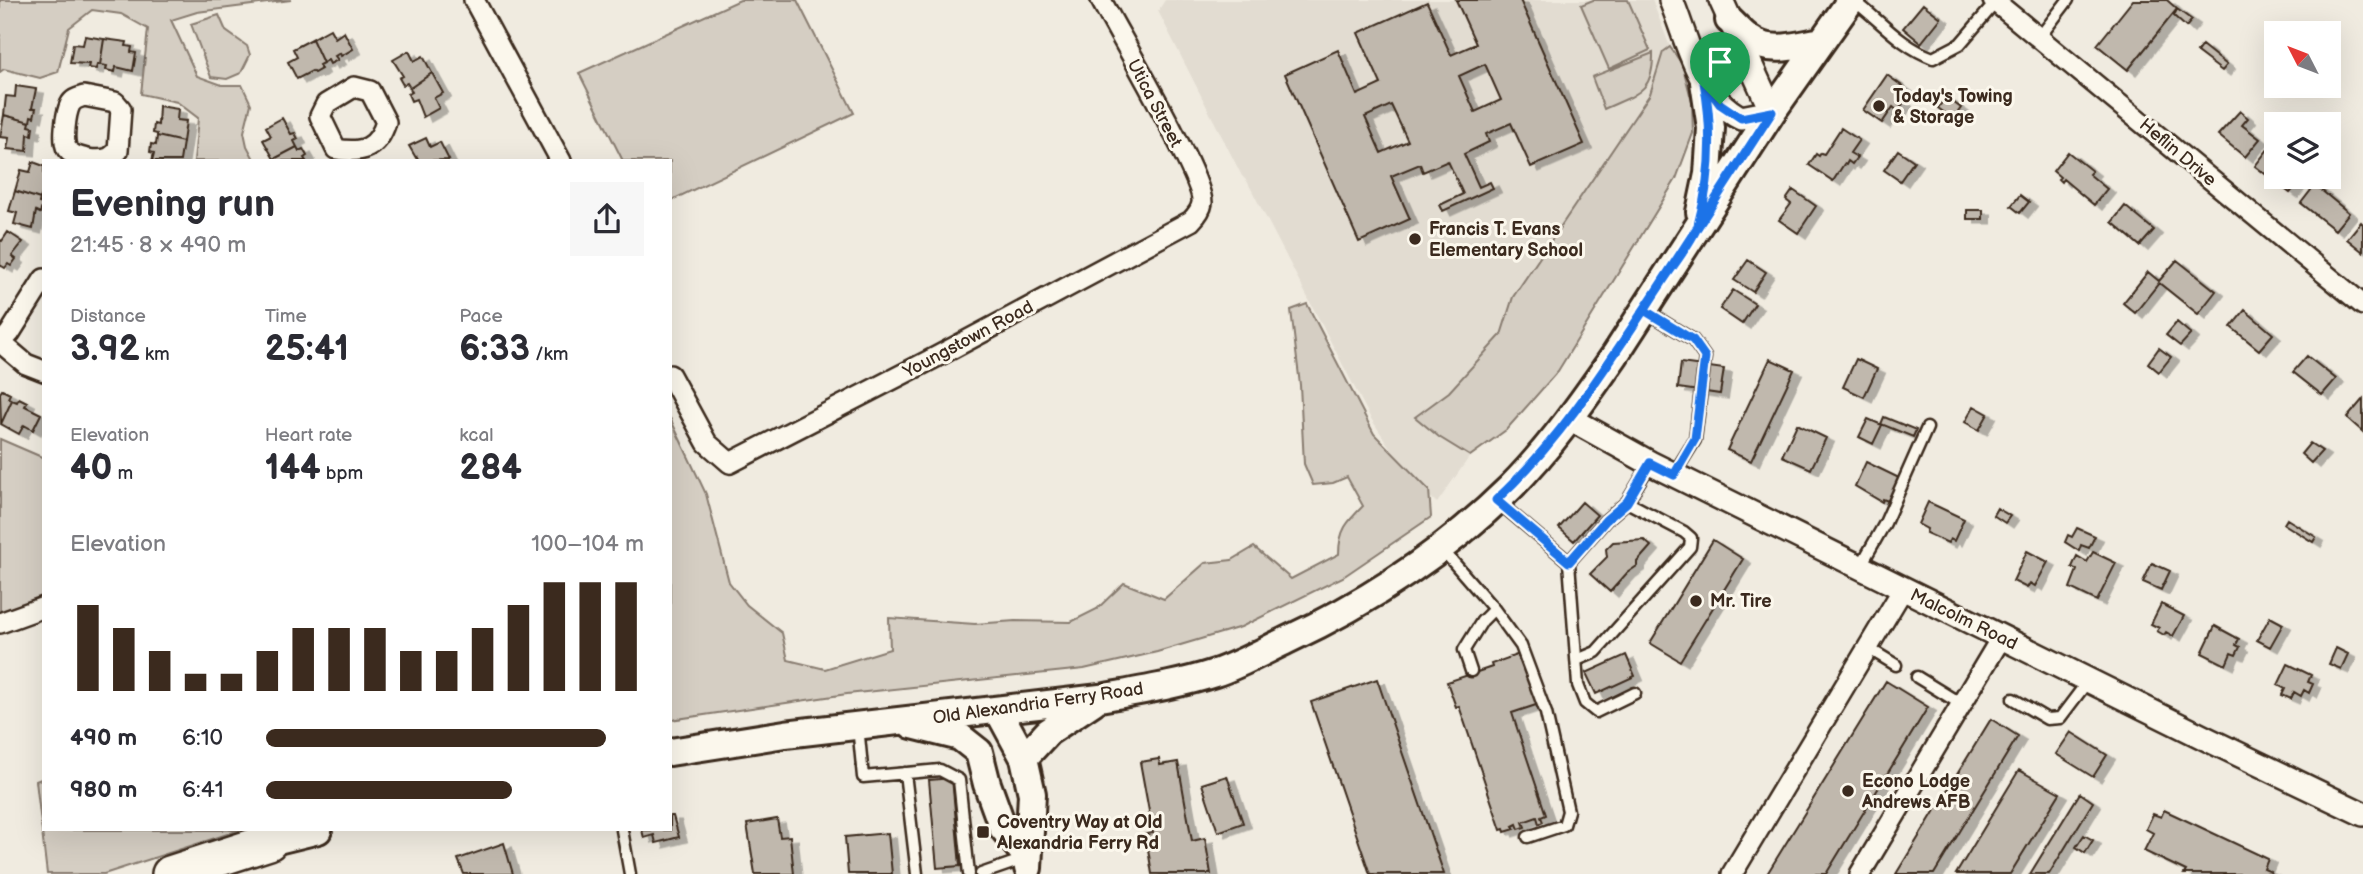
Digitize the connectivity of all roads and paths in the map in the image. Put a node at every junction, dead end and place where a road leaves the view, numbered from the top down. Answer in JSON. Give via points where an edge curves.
{"nodes":[{"id":1,"x":474,"y":0,"type":"edge"},
{"id":2,"x":1101,"y":0,"type":"edge"},
{"id":3,"x":1671,"y":0,"type":"edge"},
{"id":4,"x":1852,"y":0,"type":"edge"},
{"id":5,"x":2068,"y":0,"type":"edge"},
{"id":6,"x":1995,"y":1,"type":"edge"},
{"id":7,"x":1725,"y":10,"type":"edge"},
{"id":8,"x":2039,"y":38,"type":"junction"},
{"id":9,"x":1822,"y":41,"type":"junction"},
{"id":10,"x":1704,"y":82,"type":"junction"},
{"id":11,"x":1772,"y":112,"type":"junction"},
{"id":12,"x":560,"y":159,"type":"edge"},
{"id":13,"x":1200,"y":208,"type":"joint"},
{"id":14,"x":1697,"y":228,"type":"junction"},
{"id":15,"x":42,"y":282,"type":"edge"},
{"id":16,"x":2363,"y":305,"type":"edge"},
{"id":17,"x":1644,"y":310,"type":"junction"},
{"id":18,"x":1,"y":342,"type":"edge"},
{"id":19,"x":42,"y":370,"type":"edge"},
{"id":20,"x":672,"y":379,"type":"edge"},
{"id":21,"x":1569,"y":418,"type":"junction"},
{"id":22,"x":1927,"y":428,"type":"dead end"},
{"id":23,"x":1650,"y":463,"type":"junction"},
{"id":24,"x":1674,"y":475,"type":"junction"},
{"id":25,"x":1496,"y":500,"type":"junction"},
{"id":26,"x":1627,"y":502,"type":"junction"},
{"id":27,"x":1441,"y":547,"type":"junction"},
{"id":28,"x":1569,"y":562,"type":"junction"},
{"id":29,"x":1860,"y":567,"type":"junction"},
{"id":30,"x":1903,"y":589,"type":"junction"},
{"id":31,"x":42,"y":608,"type":"edge"},
{"id":32,"x":1494,"y":609,"type":"junction"},
{"id":33,"x":0,"y":623,"type":"edge"},
{"id":34,"x":2001,"y":638,"type":"junction"},
{"id":35,"x":1868,"y":648,"type":"junction"},
{"id":36,"x":1577,"y":660,"type":"junction"},
{"id":37,"x":1896,"y":665,"type":"dead end"},
{"id":38,"x":1471,"y":671,"type":"dead end"},
{"id":39,"x":1917,"y":677,"type":"dead end"},
{"id":40,"x":2088,"y":681,"type":"junction"},
{"id":41,"x":1635,"y":693,"type":"dead end"},
{"id":42,"x":1100,"y":698,"type":"junction"},
{"id":43,"x":2013,"y":699,"type":"dead end"},
{"id":44,"x":1961,"y":704,"type":"junction"},
{"id":45,"x":998,"y":709,"type":"junction"},
{"id":46,"x":901,"y":721,"type":"junction"},
{"id":47,"x":859,"y":726,"type":"junction"},
{"id":48,"x":672,"y":752,"type":"edge"},
{"id":49,"x":1024,"y":758,"type":"junction"},
{"id":50,"x":905,"y":773,"type":"junction"},
{"id":51,"x":987,"y":784,"type":"junction"},
{"id":52,"x":2363,"y":814,"type":"edge"},
{"id":53,"x":314,"y":831,"type":"edge"},
{"id":54,"x":622,"y":831,"type":"edge"},
{"id":55,"x":1528,"y":837,"type":"dead end"},
{"id":56,"x":269,"y":842,"type":"joint"},
{"id":57,"x":1028,"y":866,"type":"edge"},
{"id":58,"x":170,"y":874,"type":"edge"},
{"id":59,"x":629,"y":874,"type":"edge"},
{"id":60,"x":918,"y":874,"type":"edge"},
{"id":61,"x":969,"y":874,"type":"edge"},
{"id":62,"x":981,"y":874,"type":"edge"},
{"id":63,"x":1732,"y":874,"type":"edge"},
{"id":64,"x":1860,"y":874,"type":"edge"}],
"edges":[{"from":1,"to":12,"type":"street"},
{"from":2,"to":13,"type":"street","name":"Utica Street","via":[[1189,166],[1202,199]]},
{"from":3,"to":10,"type":"street"},
{"from":4,"to":6,"type":"lane","via":[[1901,41],[1933,58],[1960,44]]},
{"from":4,"to":9,"type":"main road","name":"Old Alexandria Ferry Road"},
{"from":5,"to":8,"type":"lane"},
{"from":6,"to":8,"type":"street","name":"Heflin Drive"},
{"from":7,"to":9,"type":"main road","via":[[1748,38],[1764,46],[1782,48]]},
{"from":7,"to":11,"type":"street"},
{"from":8,"to":16,"type":"street","name":"Heflin Drive"},
{"from":9,"to":11,"type":"main road","name":"Old Alexandria Ferry Road"},
{"from":10,"to":11,"type":"street","via":[[1720,104],[1741,118]]},
{"from":10,"to":14,"type":"main road","via":[[1711,128]]},
{"from":11,"to":14,"type":"main road","name":"Old Alexandria Ferry Road"},
{"from":13,"to":20,"type":"street","name":"Youngstown Road","via":[[1184,225],[730,463],[707,443]]},
{"from":14,"to":17,"type":"main road","name":"Old Alexandria Ferry Road"},
{"from":15,"to":18,"type":"street"},
{"from":17,"to":21,"type":"main road","name":"Old Alexandria Ferry Road"},
{"from":17,"to":24,"type":"lane","via":[[1693,340],[1705,357],[1695,439]]},
{"from":18,"to":19,"type":"street"},
{"from":21,"to":23,"type":"street","name":"Malcolm Road"},
{"from":21,"to":25,"type":"main road","name":"Old Alexandria Ferry Road"},
{"from":22,"to":29,"type":"lane"},
{"from":23,"to":24,"type":"street","name":"Malcolm Road"},
{"from":23,"to":26,"type":"lane"},
{"from":24,"to":29,"type":"street","name":"Malcolm Road"},
{"from":25,"to":27,"type":"main road","name":"Old Alexandria Ferry Road"},
{"from":25,"to":28,"type":"lane"},
{"from":26,"to":28,"type":"lane"},
{"from":26,"to":36,"type":"lane","via":[[1684,532],[1690,547],[1596,652]]},
{"from":27,"to":32,"type":"lane"},
{"from":27,"to":42,"type":"main road","name":"Old Alexandria Ferry Road","via":[[1328,621],[1249,658],[1215,673]]},
{"from":28,"to":36,"type":"lane"},
{"from":29,"to":30,"type":"street","name":"Malcolm Road"},
{"from":30,"to":34,"type":"street","name":"Malcolm Road"},
{"from":30,"to":35,"type":"street"},
{"from":31,"to":33,"type":"street"},
{"from":32,"to":38,"type":"lane","via":[[1464,650]]},
{"from":32,"to":55,"type":"lane","via":[[1521,646],[1546,713],[1568,811],[1563,825]]},
{"from":34,"to":40,"type":"street","name":"Malcolm Road"},
{"from":34,"to":44,"type":"street"},
{"from":35,"to":37,"type":"lane"},
{"from":35,"to":63,"type":"street"},
{"from":36,"to":41,"type":"lane","via":[[1578,685],[1585,703],[1596,712]]},
{"from":39,"to":44,"type":"lane"},
{"from":40,"to":43,"type":"lane","via":[[2060,718],[2047,719]]},
{"from":40,"to":52,"type":"street","name":"Malcolm Road"},
{"from":42,"to":45,"type":"main road","name":"Old Alexandria Ferry Road"},
{"from":42,"to":49,"type":"main road","via":[[1048,732]]},
{"from":44,"to":64,"type":"street"},
{"from":45,"to":46,"type":"main road","name":"Old Alexandria Ferry Road"},
{"from":45,"to":49,"type":"main road"},
{"from":45,"to":51,"type":"main road"},
{"from":46,"to":47,"type":"main road","name":"Old Alexandria Ferry Road"},
{"from":46,"to":51,"type":"main road","via":[[960,737],[979,752]]},
{"from":47,"to":48,"type":"main road","name":"Old Alexandria Ferry Road"},
{"from":47,"to":50,"type":"lane","via":[[863,777]]},
{"from":49,"to":57,"type":"main road","via":[[1032,794]]},
{"from":50,"to":60,"type":"lane"},
{"from":50,"to":61,"type":"lane","via":[[940,770],[959,780]]},
{"from":51,"to":57,"type":"main road","via":[[1003,828]]},
{"from":53,"to":56,"type":"main road"},
{"from":54,"to":59,"type":"lane"},
{"from":56,"to":58,"type":"highway"},
{"from":57,"to":62,"type":"lane"}]}
